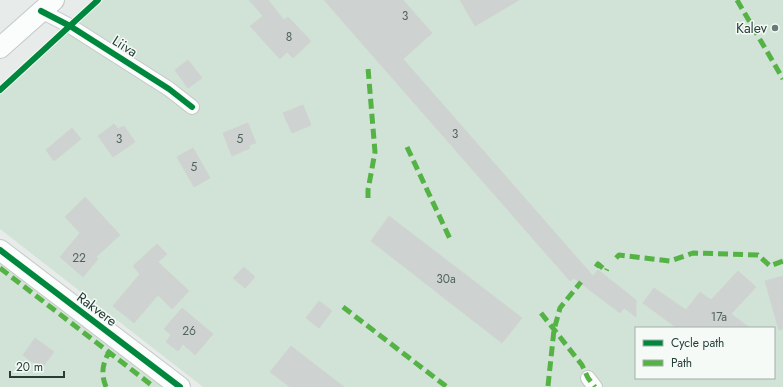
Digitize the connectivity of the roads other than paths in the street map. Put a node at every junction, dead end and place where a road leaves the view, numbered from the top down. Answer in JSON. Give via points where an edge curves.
{"nodes":[{"id":1,"x":48,"y":6,"type":"edge"},
{"id":2,"x":0,"y":48,"type":"edge"},
{"id":3,"x":192,"y":107,"type":"dead end"},
{"id":4,"x":0,"y":250,"type":"edge"},
{"id":5,"x":180,"y":387,"type":"edge"}],
"edges":[{"from":1,"to":2,"type":"street"},
{"from":1,"to":3,"type":"street","name":"Liiva","via":[[70,26],[163,84]]},
{"from":4,"to":5,"type":"street","name":"Rakvere"}]}
